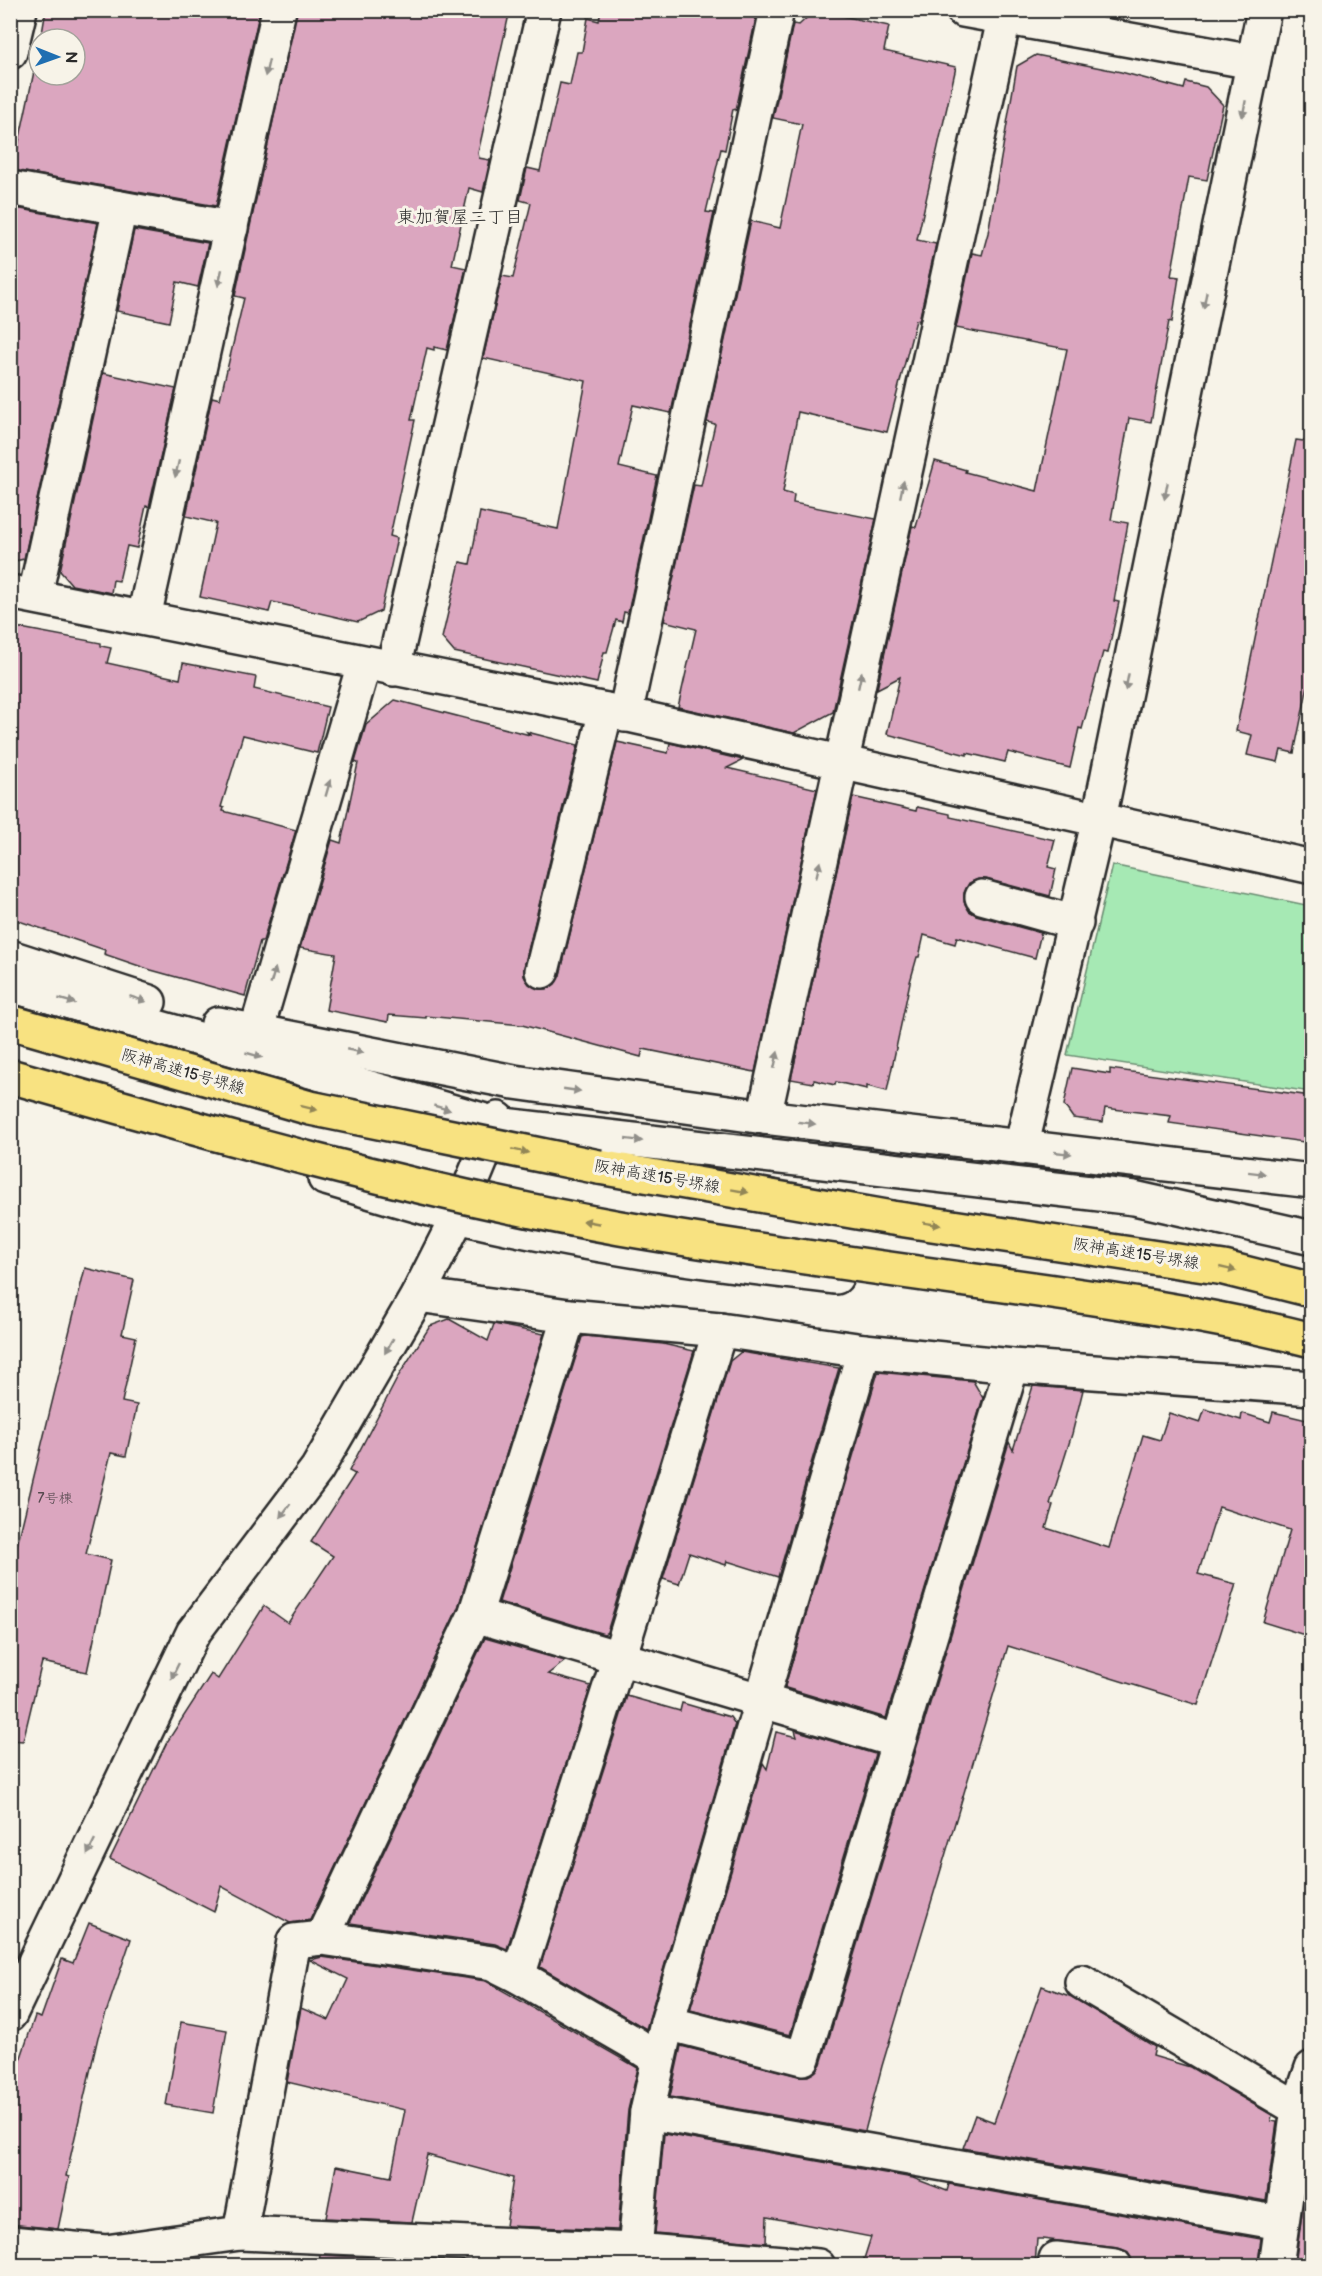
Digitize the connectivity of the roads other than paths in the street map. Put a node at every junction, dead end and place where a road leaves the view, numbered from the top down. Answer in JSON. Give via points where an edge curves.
{"nodes":[{"id":1,"x":20,"y":10,"type":"edge"},
{"id":2,"x":279,"y":10,"type":"edge"},
{"id":3,"x":544,"y":10,"type":"edge"},
{"id":4,"x":777,"y":10,"type":"edge"},
{"id":5,"x":963,"y":10,"type":"edge"},
{"id":6,"x":1264,"y":10,"type":"edge"},
{"id":7,"x":1005,"y":14,"type":"edge"},
{"id":8,"x":10,"y":52,"type":"edge"},
{"id":9,"x":1253,"y":62,"type":"junction"},
{"id":10,"x":10,"y":188,"type":"edge"},
{"id":11,"x":120,"y":208,"type":"junction"},
{"id":12,"x":231,"y":228,"type":"junction"},
{"id":13,"x":23,"y":594,"type":"edge"},
{"id":14,"x":144,"y":617,"type":"junction"},
{"id":15,"x":379,"y":666,"type":"junction"},
{"id":16,"x":615,"y":712,"type":"junction"},
{"id":17,"x":843,"y":762,"type":"junction"},
{"id":18,"x":1099,"y":819,"type":"junction"},
{"id":19,"x":1311,"y":867,"type":"edge"},
{"id":20,"x":982,"y":897,"type":"dead end"},
{"id":21,"x":1076,"y":923,"type":"junction"},
{"id":22,"x":10,"y":957,"type":"edge"},
{"id":23,"x":542,"y":972,"type":"dead end"},
{"id":24,"x":10,"y":985,"type":"edge"},
{"id":25,"x":10,"y":1022,"type":"edge"},
{"id":26,"x":256,"y":1032,"type":"junction"},
{"id":27,"x":10,"y":1076,"type":"edge"},
{"id":28,"x":514,"y":1082,"type":"junction"},
{"id":29,"x":10,"y":1089,"type":"edge"},
{"id":30,"x":764,"y":1118,"type":"junction"},
{"id":31,"x":496,"y":1124,"type":"junction"},
{"id":32,"x":1021,"y":1148,"type":"junction"},
{"id":33,"x":1311,"y":1181,"type":"edge"},
{"id":34,"x":458,"y":1216,"type":"junction"},
{"id":35,"x":1311,"y":1238,"type":"edge"},
{"id":36,"x":1311,"y":1290,"type":"edge"},
{"id":37,"x":418,"y":1295,"type":"junction"},
{"id":38,"x":569,"y":1316,"type":"junction"},
{"id":39,"x":720,"y":1330,"type":"junction"},
{"id":40,"x":1311,"y":1340,"type":"edge"},
{"id":41,"x":1311,"y":1350,"type":"edge"},
{"id":42,"x":864,"y":1351,"type":"junction"},
{"id":43,"x":1012,"y":1366,"type":"junction"},
{"id":44,"x":1311,"y":1388,"type":"edge"},
{"id":45,"x":475,"y":1615,"type":"junction"},
{"id":46,"x":619,"y":1658,"type":"junction"},
{"id":47,"x":762,"y":1701,"type":"junction"},
{"id":48,"x":897,"y":1741,"type":"junction"},
{"id":49,"x":322,"y":1938,"type":"junction"},
{"id":50,"x":518,"y":1976,"type":"junction"},
{"id":51,"x":1082,"y":1982,"type":"dead end"},
{"id":52,"x":10,"y":2014,"type":"edge"},
{"id":53,"x":667,"y":2023,"type":"junction"},
{"id":54,"x":658,"y":2059,"type":"junction"},
{"id":55,"x":1311,"y":2068,"type":"edge"},
{"id":56,"x":647,"y":2112,"type":"junction"},
{"id":57,"x":1305,"y":2113,"type":"edge"},
{"id":58,"x":1281,"y":2223,"type":"junction"},
{"id":59,"x":240,"y":2233,"type":"junction"},
{"id":60,"x":10,"y":2243,"type":"edge"},
{"id":61,"x":635,"y":2250,"type":"junction"},
{"id":62,"x":818,"y":2265,"type":"edge"},
{"id":63,"x":1056,"y":2265,"type":"edge"},
{"id":64,"x":1115,"y":2265,"type":"edge"},
{"id":65,"x":1276,"y":2265,"type":"edge"}],
"edges":[{"from":1,"to":8,"type":"street"},
{"from":2,"to":12,"type":"street","one_way":true},
{"from":3,"to":15,"type":"street"},
{"from":4,"to":16,"type":"street"},
{"from":5,"to":7,"type":"street"},
{"from":6,"to":9,"type":"street"},
{"from":7,"to":9,"type":"street"},
{"from":17,"to":7,"type":"street","one_way":true},
{"from":9,"to":18,"type":"street","one_way":true},
{"from":10,"to":11,"type":"street"},
{"from":11,"to":12,"type":"street"},
{"from":11,"to":13,"type":"street"},
{"from":12,"to":14,"type":"street","one_way":true},
{"from":13,"to":14,"type":"street"},
{"from":14,"to":15,"type":"street"},
{"from":15,"to":16,"type":"street"},
{"from":26,"to":15,"type":"street","one_way":true},
{"from":16,"to":17,"type":"street"},
{"from":16,"to":23,"type":"street"},
{"from":17,"to":18,"type":"street"},
{"from":30,"to":17,"type":"street","one_way":true},
{"from":18,"to":19,"type":"street"},
{"from":18,"to":21,"type":"street"},
{"from":20,"to":21,"type":"street"},
{"from":21,"to":32,"type":"street"},
{"from":22,"to":26,"type":"street","one_way":true,"via":[[207,1021]]},
{"from":24,"to":31,"type":"street","one_way":true},
{"from":25,"to":36,"type":"highway","name":"阪神高速15号堺線","one_way":true,"bridge":true,"via":[[333,1113],[599,1167],[892,1218],[1224,1268]]},
{"from":26,"to":28,"type":"street","one_way":true},
{"from":40,"to":27,"type":"highway","one_way":true,"bridge":true,"via":[[1249,1324],[1120,1301],[872,1267],[481,1201],[257,1147]]},
{"from":28,"to":30,"type":"street","one_way":true},
{"from":28,"to":31,"type":"street"},
{"from":29,"to":34,"type":"street"},
{"from":30,"to":32,"type":"street","one_way":true},
{"from":31,"to":34,"type":"street"},
{"from":31,"to":35,"type":"street","one_way":true,"via":[[1134,1198]]},
{"from":32,"to":33,"type":"street","one_way":true},
{"from":34,"to":37,"type":"street"},
{"from":34,"to":41,"type":"street","via":[[595,1245],[740,1266],[1029,1298],[1250,1334]]},
{"from":37,"to":38,"type":"street"},
{"from":37,"to":52,"type":"street","one_way":true,"via":[[317,1469],[193,1633]]},
{"from":38,"to":39,"type":"street"},
{"from":38,"to":45,"type":"street"},
{"from":39,"to":42,"type":"street"},
{"from":39,"to":46,"type":"street"},
{"from":42,"to":43,"type":"street"},
{"from":42,"to":47,"type":"street"},
{"from":43,"to":44,"type":"street"},
{"from":43,"to":48,"type":"street"},
{"from":45,"to":46,"type":"street"},
{"from":45,"to":49,"type":"street"},
{"from":46,"to":47,"type":"street"},
{"from":46,"to":50,"type":"street"},
{"from":47,"to":48,"type":"street"},
{"from":47,"to":53,"type":"street"},
{"from":48,"to":53,"type":"street","via":[[803,2058]]},
{"from":49,"to":50,"type":"street","via":[[492,1963]]},
{"from":49,"to":59,"type":"street","via":[[294,1941]]},
{"from":50,"to":54,"type":"street"},
{"from":51,"to":57,"type":"street"},
{"from":53,"to":54,"type":"street"},
{"from":54,"to":56,"type":"street"},
{"from":55,"to":57,"type":"street"},
{"from":56,"to":58,"type":"street"},
{"from":56,"to":61,"type":"street"},
{"from":57,"to":58,"type":"street"},
{"from":58,"to":65,"type":"street"},
{"from":59,"to":60,"type":"street","via":[[106,2252]]},
{"from":59,"to":61,"type":"street"},
{"from":61,"to":62,"type":"street"},
{"from":63,"to":64,"type":"street","via":[[1056,2259]]}]}
